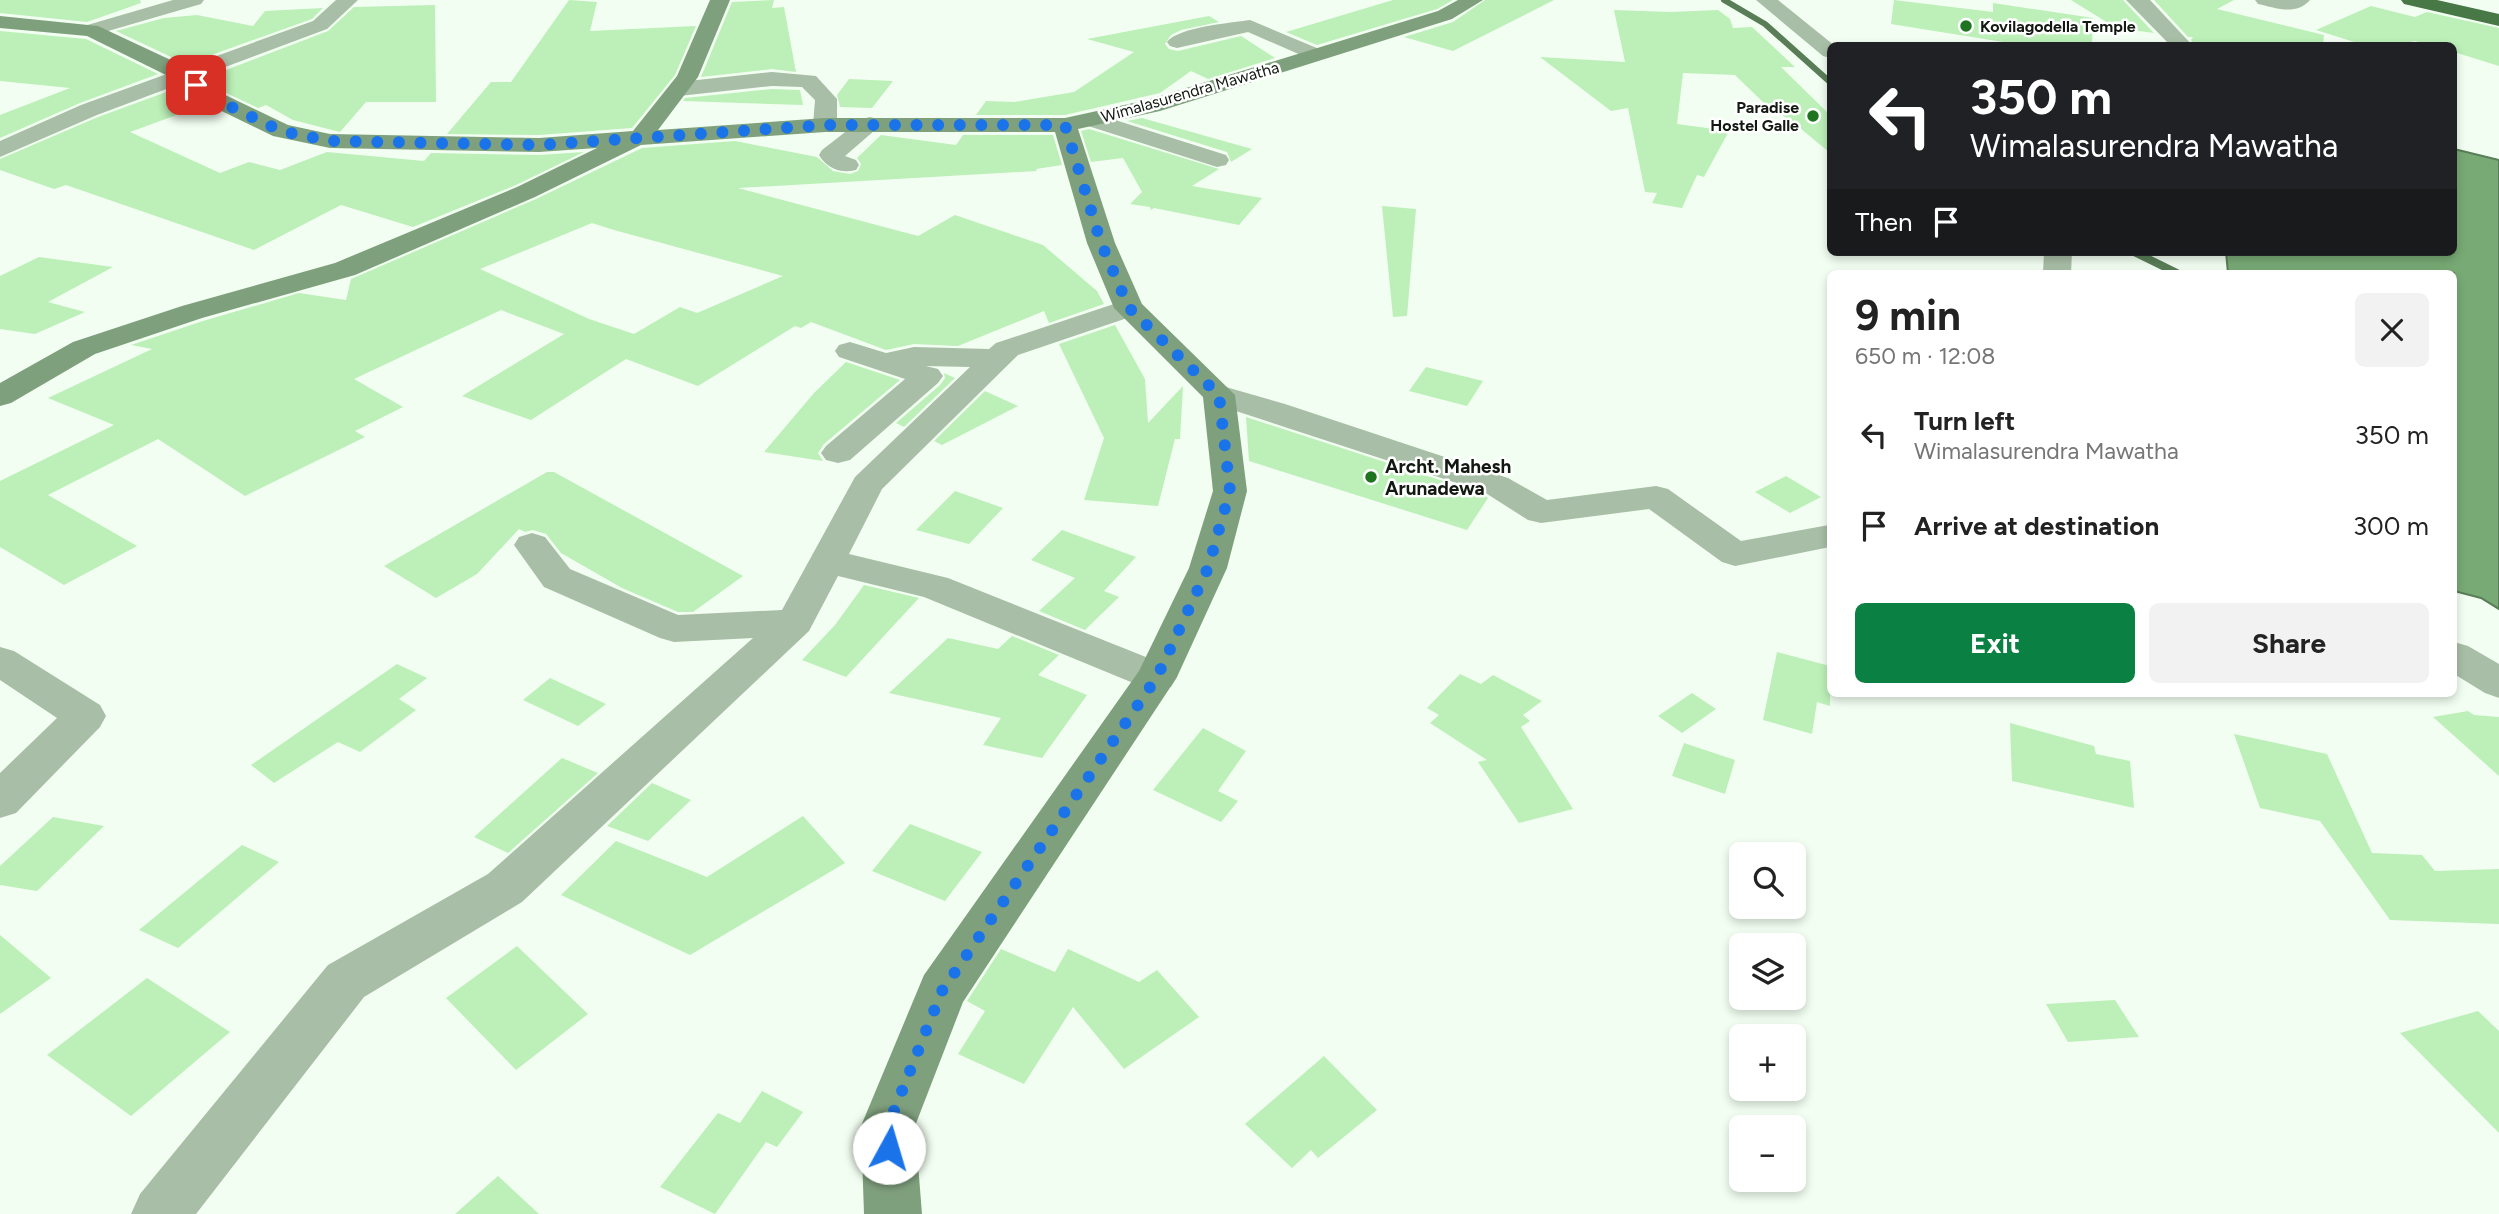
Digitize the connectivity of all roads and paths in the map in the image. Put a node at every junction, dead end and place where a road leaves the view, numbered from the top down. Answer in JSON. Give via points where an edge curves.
{"nodes":[{"id":1,"x":194,"y":0,"type":"edge"},
{"id":2,"x":348,"y":0,"type":"edge"},
{"id":3,"x":720,"y":0,"type":"edge"},
{"id":4,"x":1473,"y":0,"type":"edge"},
{"id":5,"x":1766,"y":0,"type":"edge"},
{"id":6,"x":2136,"y":0,"type":"edge"},
{"id":7,"x":2265,"y":0,"type":"edge"},
{"id":8,"x":2300,"y":0,"type":"edge"},
{"id":9,"x":2411,"y":0,"type":"edge"},
{"id":10,"x":2499,"y":20,"type":"edge"},
{"id":11,"x":0,"y":22,"type":"edge"},
{"id":12,"x":91,"y":30,"type":"junction"},
{"id":13,"x":1177,"y":42,"type":"dead end"},
{"id":14,"x":2179,"y":42,"type":"edge"},
{"id":15,"x":1827,"y":50,"type":"edge"},
{"id":16,"x":1317,"y":55,"type":"junction"},
{"id":17,"x":183,"y":74,"type":"junction"},
{"id":18,"x":679,"y":89,"type":"junction"},
{"id":19,"x":1079,"y":122,"type":"junction"},
{"id":20,"x":870,"y":124,"type":"junction"},
{"id":21,"x":825,"y":125,"type":"junction"},
{"id":22,"x":641,"y":136,"type":"junction"},
{"id":23,"x":0,"y":150,"type":"edge"},
{"id":24,"x":1217,"y":160,"type":"dead end"},
{"id":25,"x":847,"y":165,"type":"dead end"},
{"id":26,"x":1129,"y":308,"type":"junction"},
{"id":27,"x":850,"y":351,"type":"dead end"},
{"id":28,"x":997,"y":359,"type":"junction"},
{"id":29,"x":884,"y":362,"type":"junction"},
{"id":30,"x":1219,"y":395,"type":"junction"},
{"id":31,"x":0,"y":396,"type":"edge"},
{"id":32,"x":838,"y":453,"type":"dead end"},
{"id":33,"x":1827,"y":536,"type":"edge"},
{"id":34,"x":532,"y":545,"type":"dead end"},
{"id":35,"x":827,"y":561,"type":"junction"},
{"id":36,"x":795,"y":622,"type":"junction"},
{"id":37,"x":2457,"y":658,"type":"edge"},
{"id":38,"x":0,"y":661,"type":"edge"},
{"id":39,"x":1157,"y":677,"type":"junction"},
{"id":40,"x":2499,"y":683,"type":"edge"},
{"id":41,"x":0,"y":801,"type":"edge"},
{"id":42,"x":160,"y":1214,"type":"edge"},
{"id":43,"x":893,"y":1214,"type":"edge"}],
"edges":[{"from":1,"to":12,"type":"street"},
{"from":2,"to":17,"type":"street","via":[[320,25]]},
{"from":3,"to":18,"type":"street"},
{"from":4,"to":16,"type":"street","name":"Wimalasurendra Mawatha","via":[[1445,15]]},
{"from":5,"to":15,"type":"street"},
{"from":6,"to":14,"type":"street"},
{"from":7,"to":8,"type":"street","via":[[2286,5]]},
{"from":9,"to":10,"type":"highway"},
{"from":11,"to":12,"type":"street","name":"Wimalasurendra Mawatha"},
{"from":12,"to":17,"type":"street","name":"Wimalasurendra Mawatha"},
{"from":13,"to":16,"type":"street","via":[[1250,26]]},
{"from":16,"to":19,"type":"street","name":"Wimalasurendra Mawatha","via":[[1152,106]]},
{"from":17,"to":22,"type":"street","name":"Wimalasurendra Mawatha","via":[[209,96],[281,131],[330,141],[539,145]]},
{"from":17,"to":23,"type":"street"},
{"from":18,"to":21,"type":"street","via":[[772,79],[808,81],[826,99]]},
{"from":18,"to":22,"type":"street"},
{"from":19,"to":20,"type":"street","name":"Wimalasurendra Mawatha"},
{"from":19,"to":24,"type":"street"},
{"from":19,"to":26,"type":"street","via":[[1101,243]]},
{"from":20,"to":21,"type":"street","name":"Wimalasurendra Mawatha"},
{"from":20,"to":25,"type":"street","via":[[831,155]]},
{"from":21,"to":22,"type":"street","name":"Wimalasurendra Mawatha"},
{"from":22,"to":31,"type":"street","via":[[478,215],[345,269],[84,348]]},
{"from":26,"to":28,"type":"street","via":[[1007,349]]},
{"from":26,"to":30,"type":"street"},
{"from":27,"to":29,"type":"street"},
{"from":28,"to":29,"type":"street","via":[[914,356]]},
{"from":28,"to":35,"type":"street","via":[[867,484]]},
{"from":29,"to":32,"type":"street","via":[[927,376]]},
{"from":30,"to":33,"type":"street","via":[[1496,485],[1541,512],[1657,497],[1735,554]]},
{"from":30,"to":39,"type":"street","via":[[1230,491],[1208,568]]},
{"from":34,"to":36,"type":"street","via":[[556,578],[674,629]]},
{"from":35,"to":36,"type":"street"},
{"from":35,"to":39,"type":"street","via":[[934,587]]},
{"from":36,"to":42,"type":"street","via":[[505,888],[346,981]]},
{"from":37,"to":40,"type":"street"},
{"from":38,"to":41,"type":"street","via":[[85,716]]},
{"from":39,"to":43,"type":"street","via":[[942,991],[888,1126]]}]}
